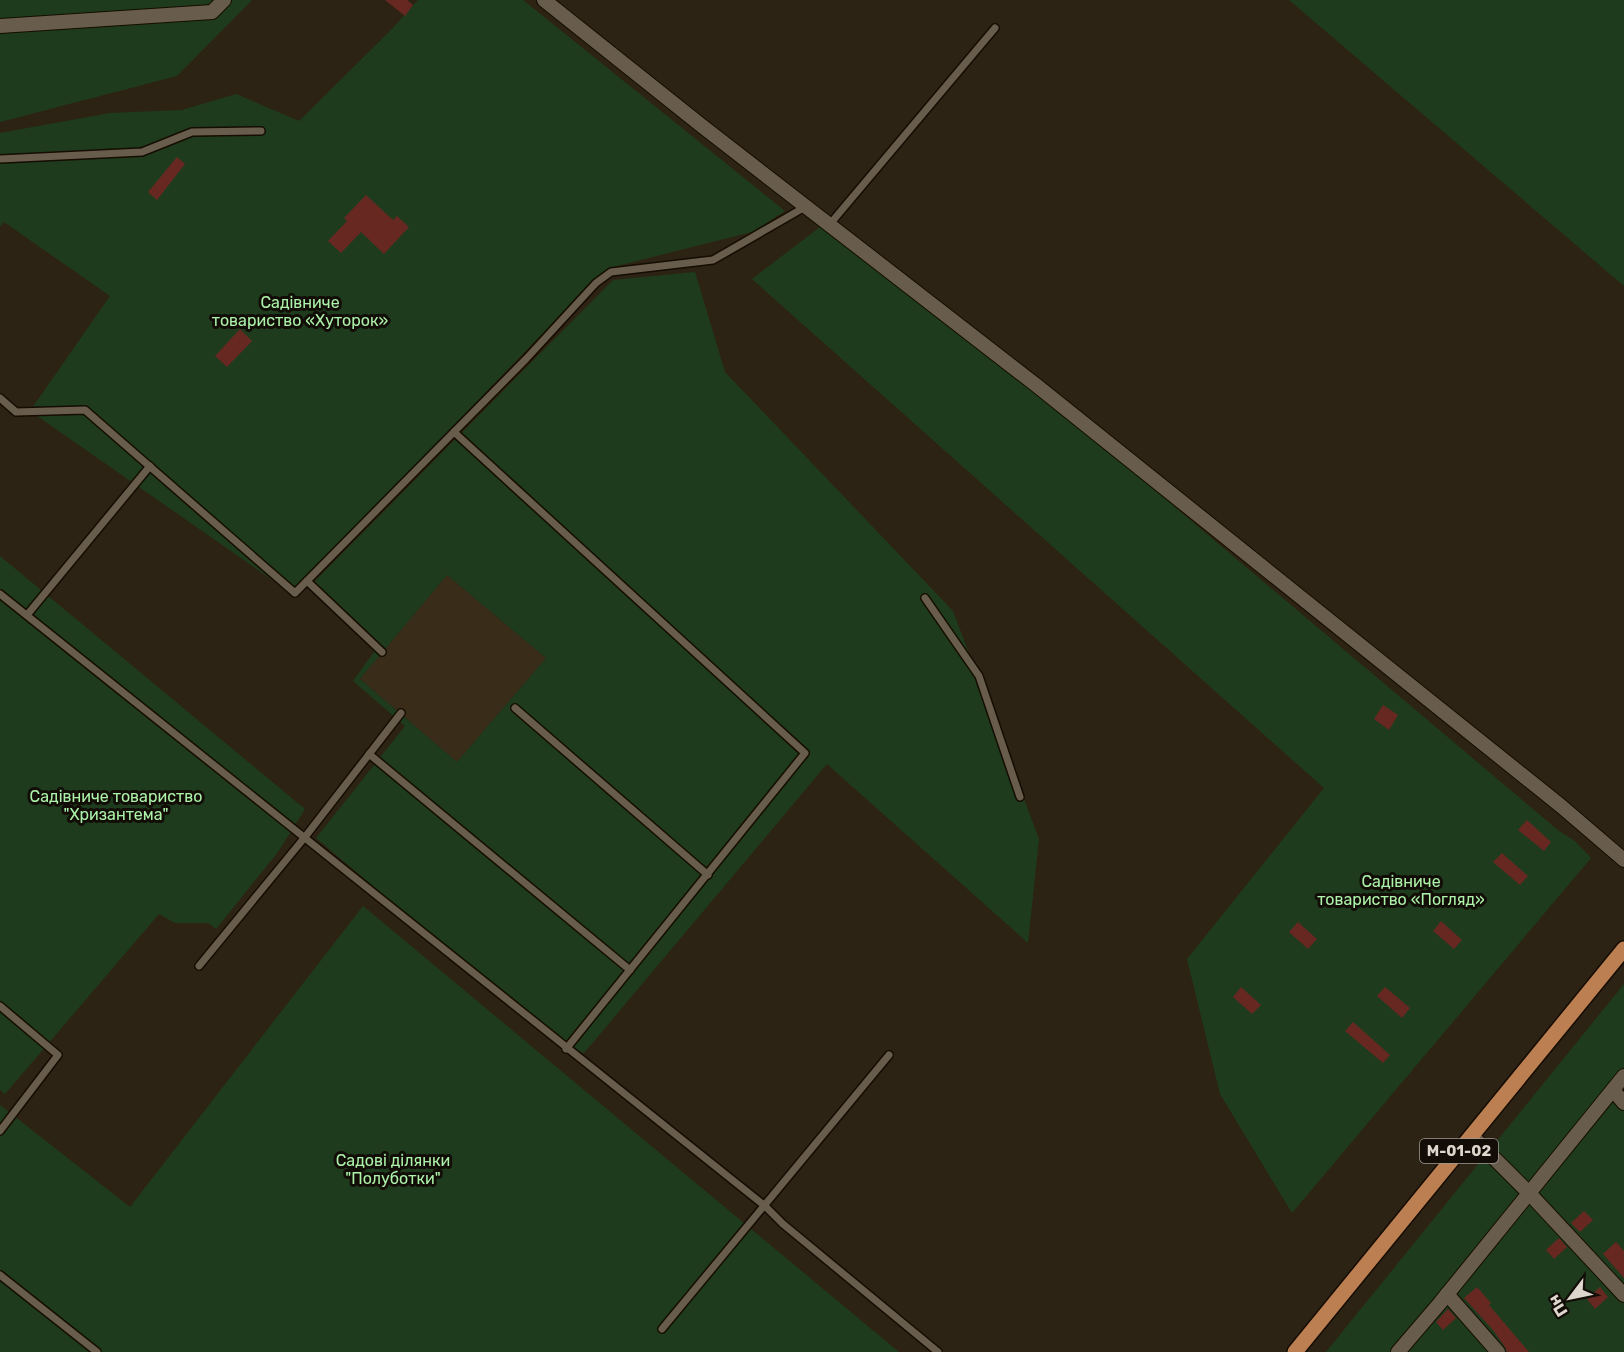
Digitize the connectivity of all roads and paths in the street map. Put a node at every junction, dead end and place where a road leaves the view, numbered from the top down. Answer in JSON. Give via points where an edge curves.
{"nodes":[{"id":1,"x":224,"y":0,"type":"edge"},
{"id":2,"x":544,"y":0,"type":"edge"},
{"id":3,"x":0,"y":26,"type":"edge"},
{"id":4,"x":995,"y":28,"type":"dead end"},
{"id":5,"x":261,"y":131,"type":"dead end"},
{"id":6,"x":0,"y":159,"type":"edge"},
{"id":7,"x":806,"y":207,"type":"junction"},
{"id":8,"x":830,"y":224,"type":"junction"},
{"id":9,"x":0,"y":398,"type":"edge"},
{"id":10,"x":454,"y":432,"type":"junction"},
{"id":11,"x":150,"y":466,"type":"junction"},
{"id":12,"x":307,"y":581,"type":"junction"},
{"id":13,"x":0,"y":594,"type":"edge"},
{"id":14,"x":925,"y":598,"type":"dead end"},
{"id":15,"x":27,"y":615,"type":"junction"},
{"id":16,"x":382,"y":652,"type":"dead end"},
{"id":17,"x":515,"y":708,"type":"dead end"},
{"id":18,"x":400,"y":713,"type":"dead end"},
{"id":19,"x":369,"y":754,"type":"junction"},
{"id":20,"x":1020,"y":797,"type":"dead end"},
{"id":21,"x":305,"y":837,"type":"junction"},
{"id":22,"x":1624,"y":860,"type":"edge"},
{"id":23,"x":708,"y":875,"type":"junction"},
{"id":24,"x":1624,"y":949,"type":"edge"},
{"id":25,"x":199,"y":966,"type":"dead end"},
{"id":26,"x":630,"y":970,"type":"junction"},
{"id":27,"x":0,"y":1006,"type":"edge"},
{"id":28,"x":566,"y":1048,"type":"junction"},
{"id":29,"x":889,"y":1055,"type":"dead end"},
{"id":30,"x":1624,"y":1076,"type":"edge"},
{"id":31,"x":1613,"y":1090,"type":"junction"},
{"id":32,"x":1624,"y":1103,"type":"edge"},
{"id":33,"x":0,"y":1131,"type":"edge"},
{"id":34,"x":1472,"y":1136,"type":"junction"},
{"id":35,"x":1529,"y":1193,"type":"junction"},
{"id":36,"x":765,"y":1206,"type":"junction"},
{"id":37,"x":0,"y":1275,"type":"edge"},
{"id":38,"x":1447,"y":1294,"type":"junction"},
{"id":39,"x":1624,"y":1295,"type":"edge"},
{"id":40,"x":662,"y":1329,"type":"dead end"},
{"id":41,"x":97,"y":1352,"type":"edge"},
{"id":42,"x":938,"y":1352,"type":"edge"},
{"id":43,"x":1295,"y":1352,"type":"edge"},
{"id":44,"x":1398,"y":1352,"type":"edge"},
{"id":45,"x":1498,"y":1352,"type":"edge"}],
"edges":[{"from":1,"to":3,"type":"street","via":[[212,12]]},
{"from":2,"to":7,"type":"street"},
{"from":4,"to":8,"type":"lane"},
{"from":5,"to":6,"type":"lane","via":[[192,132],[142,152]]},
{"from":7,"to":8,"type":"street"},
{"from":7,"to":10,"type":"lane","via":[[713,260],[611,272],[596,283]]},
{"from":8,"to":22,"type":"street","via":[[1036,385]]},
{"from":9,"to":11,"type":"lane","via":[[16,412],[85,410]]},
{"from":10,"to":12,"type":"lane"},
{"from":10,"to":23,"type":"lane","via":[[805,753]]},
{"from":11,"to":12,"type":"lane","via":[[295,593]]},
{"from":11,"to":15,"type":"lane"},
{"from":12,"to":16,"type":"lane"},
{"from":13,"to":15,"type":"lane"},
{"from":14,"to":20,"type":"lane","via":[[979,676]]},
{"from":15,"to":21,"type":"lane"},
{"from":17,"to":23,"type":"lane"},
{"from":18,"to":19,"type":"lane"},
{"from":19,"to":21,"type":"lane"},
{"from":19,"to":26,"type":"lane"},
{"from":21,"to":25,"type":"lane"},
{"from":21,"to":28,"type":"lane"},
{"from":23,"to":26,"type":"lane"},
{"from":24,"to":34,"type":"main road","number":"М-01-02"},
{"from":26,"to":28,"type":"lane"},
{"from":27,"to":33,"type":"lane","via":[[58,1054]]},
{"from":28,"to":36,"type":"lane"},
{"from":29,"to":36,"type":"lane"},
{"from":30,"to":31,"type":"street"},
{"from":31,"to":32,"type":"street"},
{"from":31,"to":35,"type":"street"},
{"from":34,"to":35,"type":"street"},
{"from":34,"to":43,"type":"main road","number":"М-01-02"},
{"from":35,"to":38,"type":"street"},
{"from":35,"to":39,"type":"street"},
{"from":36,"to":40,"type":"lane"},
{"from":36,"to":42,"type":"lane"},
{"from":37,"to":41,"type":"lane"},
{"from":38,"to":44,"type":"street"},
{"from":38,"to":45,"type":"street"}]}
